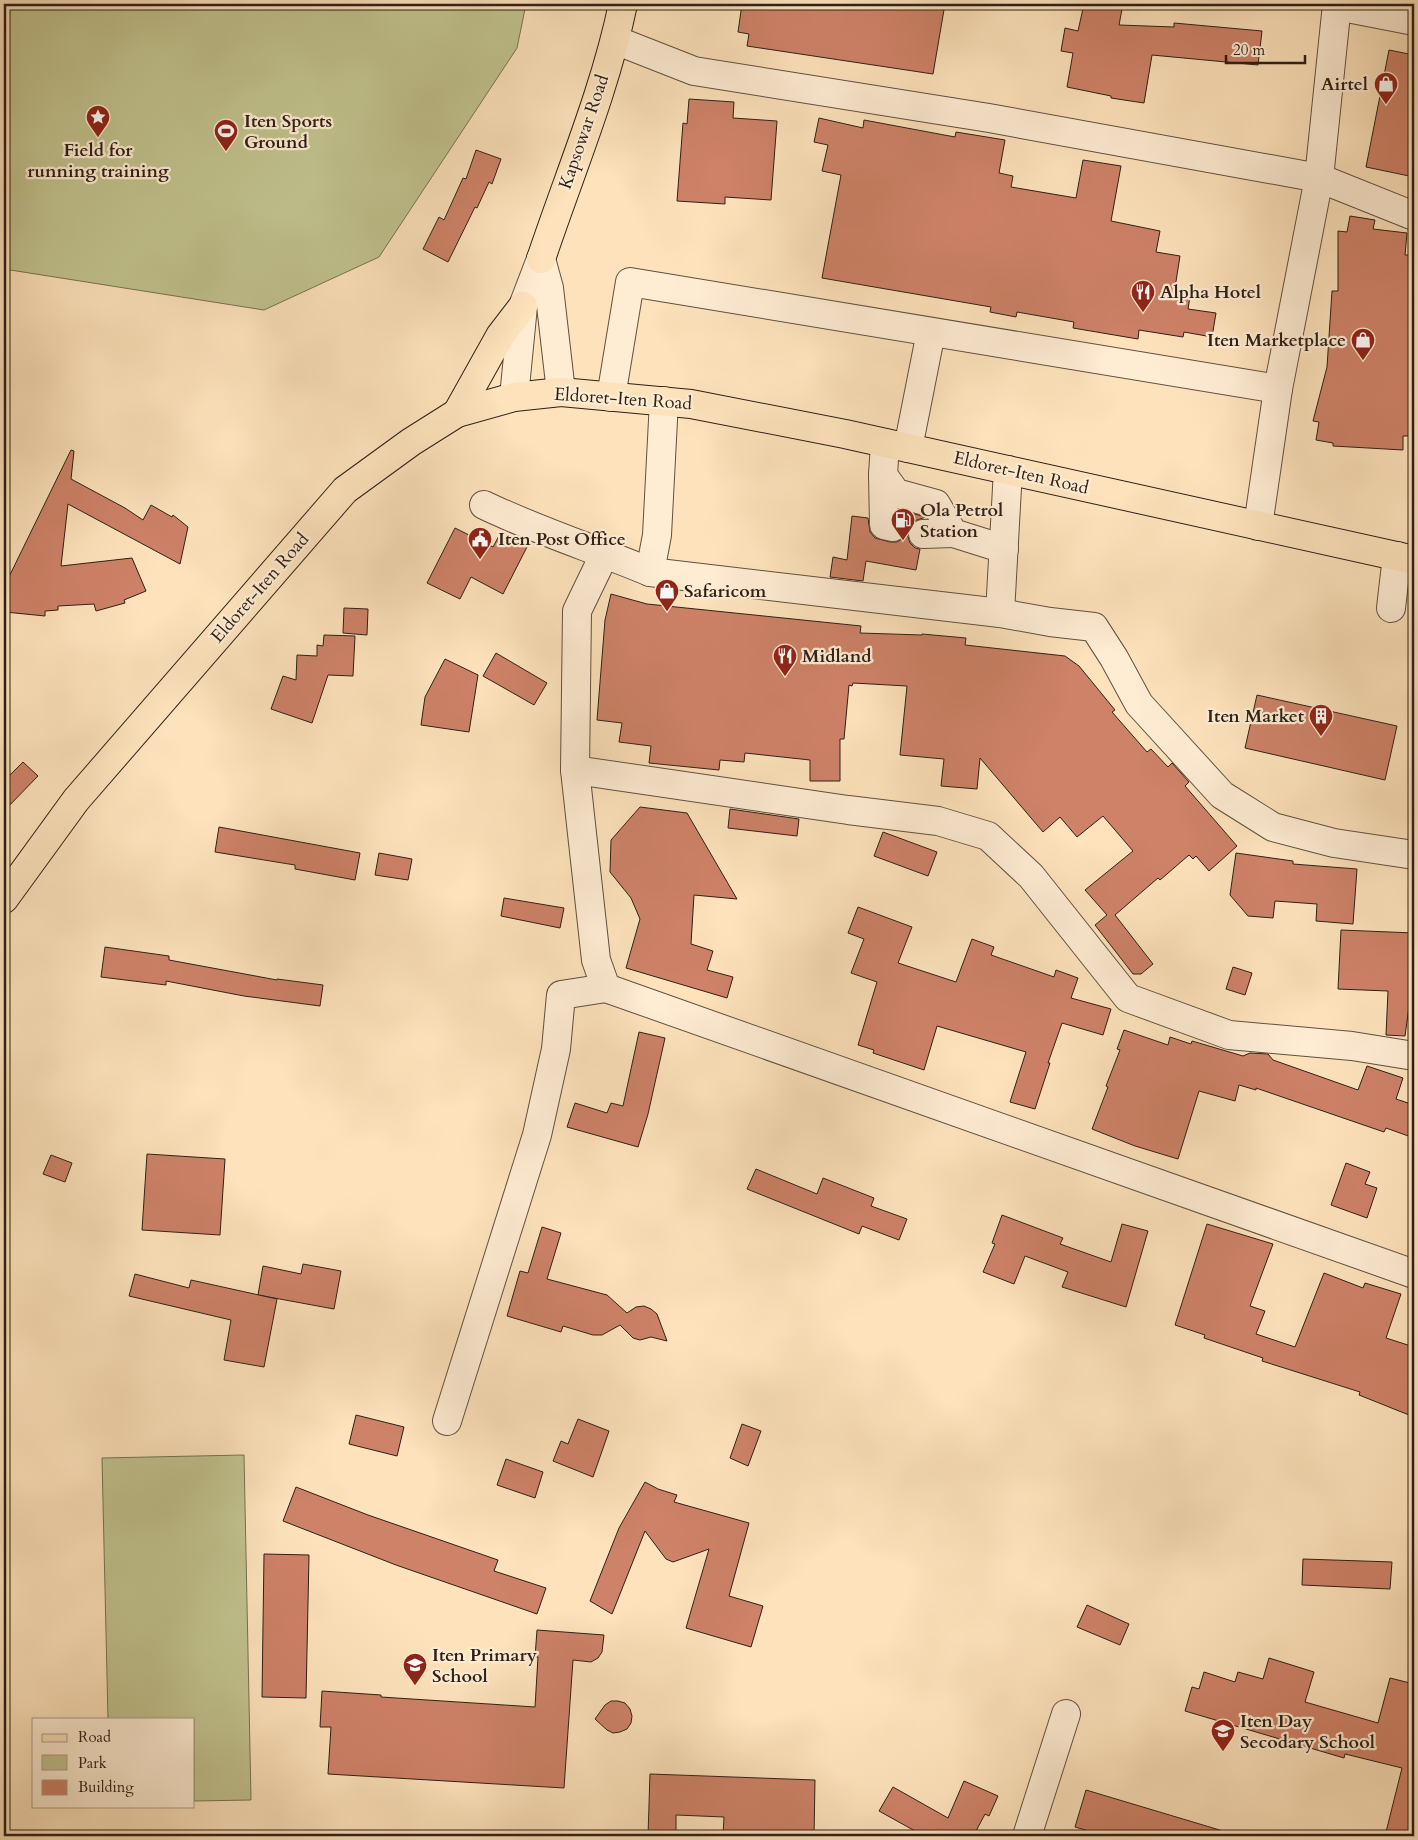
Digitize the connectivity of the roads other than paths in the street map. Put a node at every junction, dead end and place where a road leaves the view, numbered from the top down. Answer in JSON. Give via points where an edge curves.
{"nodes":[{"id":1,"x":623,"y":4,"type":"edge"},
{"id":2,"x":1337,"y":5,"type":"edge"},
{"id":3,"x":1414,"y":21,"type":"edge"},
{"id":4,"x":615,"y":40,"type":"junction"},
{"id":5,"x":1319,"y":178,"type":"junction"},
{"id":6,"x":1414,"y":216,"type":"edge"},
{"id":7,"x":541,"y":259,"type":"junction"},
{"id":8,"x":523,"y":306,"type":"junction"},
{"id":9,"x":932,"y":332,"type":"junction"},
{"id":10,"x":1278,"y":389,"type":"junction"},
{"id":11,"x":561,"y":392,"type":"junction"},
{"id":12,"x":514,"y":397,"type":"junction"},
{"id":13,"x":611,"y":397,"type":"junction"},
{"id":14,"x":664,"y":401,"type":"junction"},
{"id":15,"x":457,"y":413,"type":"junction"},
{"id":16,"x":896,"y":445,"type":"junction"},
{"id":17,"x":1008,"y":470,"type":"junction"},
{"id":18,"x":883,"y":475,"type":"junction"},
{"id":19,"x":484,"y":505,"type":"dead end"},
{"id":20,"x":1258,"y":526,"type":"junction"},
{"id":21,"x":893,"y":527,"type":"dead end"},
{"id":22,"x":953,"y":533,"type":"junction"},
{"id":23,"x":923,"y":534,"type":"dead end"},
{"id":24,"x":1004,"y":548,"type":"junction"},
{"id":25,"x":605,"y":553,"type":"junction"},
{"id":26,"x":1406,"y":558,"type":"edge"},
{"id":27,"x":650,"y":572,"type":"junction"},
{"id":28,"x":1391,"y":608,"type":"dead end"},
{"id":29,"x":1000,"y":613,"type":"junction"},
{"id":30,"x":574,"y":770,"type":"junction"},
{"id":31,"x":1414,"y":854,"type":"edge"},
{"id":32,"x":4,"y":899,"type":"edge"},
{"id":33,"x":606,"y":988,"type":"junction"},
{"id":34,"x":1414,"y":1056,"type":"edge"},
{"id":35,"x":1414,"y":1274,"type":"edge"},
{"id":36,"x":448,"y":1420,"type":"dead end"},
{"id":37,"x":1066,"y":1714,"type":"dead end"},
{"id":38,"x":1027,"y":1836,"type":"edge"}],
"edges":[{"from":1,"to":4,"type":"main road","name":"Kapsowar Road"},
{"from":2,"to":3,"type":"street"},
{"from":2,"to":5,"type":"street"},
{"from":4,"to":5,"type":"street","via":[[694,71],[990,118]]},
{"from":4,"to":7,"type":"main road","name":"Kapsowar Road"},
{"from":5,"to":6,"type":"street"},
{"from":5,"to":10,"type":"street"},
{"from":7,"to":8,"type":"street","name":"Kapsowar Road"},
{"from":7,"to":11,"type":"street","via":[[550,288]]},
{"from":8,"to":12,"type":"street","name":"Kapsowar Road"},
{"from":8,"to":15,"type":"main road","via":[[500,336]]},
{"from":9,"to":10,"type":"street"},
{"from":9,"to":13,"type":"street","via":[[630,282]]},
{"from":9,"to":16,"type":"street"},
{"from":10,"to":20,"type":"street"},
{"from":11,"to":12,"type":"main road","name":"Eldoret-Iten Road"},
{"from":11,"to":13,"type":"main road","name":"Eldoret-Iten Road"},
{"from":12,"to":15,"type":"main road","name":"Eldoret-Iten Road"},
{"from":13,"to":14,"type":"main road","name":"Eldoret-Iten Road"},
{"from":14,"to":16,"type":"main road","name":"Eldoret-Iten Road"},
{"from":14,"to":27,"type":"street","via":[[657,535]]},
{"from":15,"to":32,"type":"main road","name":"Eldoret-Iten Road","via":[[410,442],[345,490],[76,800]]},
{"from":16,"to":17,"type":"main road","name":"Eldoret-Iten Road"},
{"from":16,"to":18,"type":"street"},
{"from":17,"to":20,"type":"main road","name":"Eldoret-Iten Road"},
{"from":17,"to":24,"type":"street"},
{"from":18,"to":21,"type":"street","via":[[884,524]]},
{"from":18,"to":22,"type":"street","via":[[896,493],[936,504]]},
{"from":19,"to":25,"type":"street","via":[[528,526]]},
{"from":20,"to":26,"type":"main road","name":"Eldoret-Iten Road"},
{"from":22,"to":23,"type":"street"},
{"from":22,"to":24,"type":"street"},
{"from":24,"to":29,"type":"street"},
{"from":25,"to":27,"type":"street"},
{"from":25,"to":30,"type":"street","via":[[577,611]]},
{"from":26,"to":28,"type":"street"},
{"from":27,"to":29,"type":"street"},
{"from":29,"to":31,"type":"street","via":[[1094,627],[1139,704],[1222,795],[1272,827],[1334,843]]},
{"from":30,"to":33,"type":"street","via":[[596,960]]},
{"from":30,"to":34,"type":"street","via":[[938,821],[988,836],[1031,876],[1128,998],[1229,1035],[1352,1046]]},
{"from":33,"to":35,"type":"street"},
{"from":33,"to":36,"type":"street","via":[[561,995],[556,1049],[537,1134]]},
{"from":37,"to":38,"type":"street"}]}
